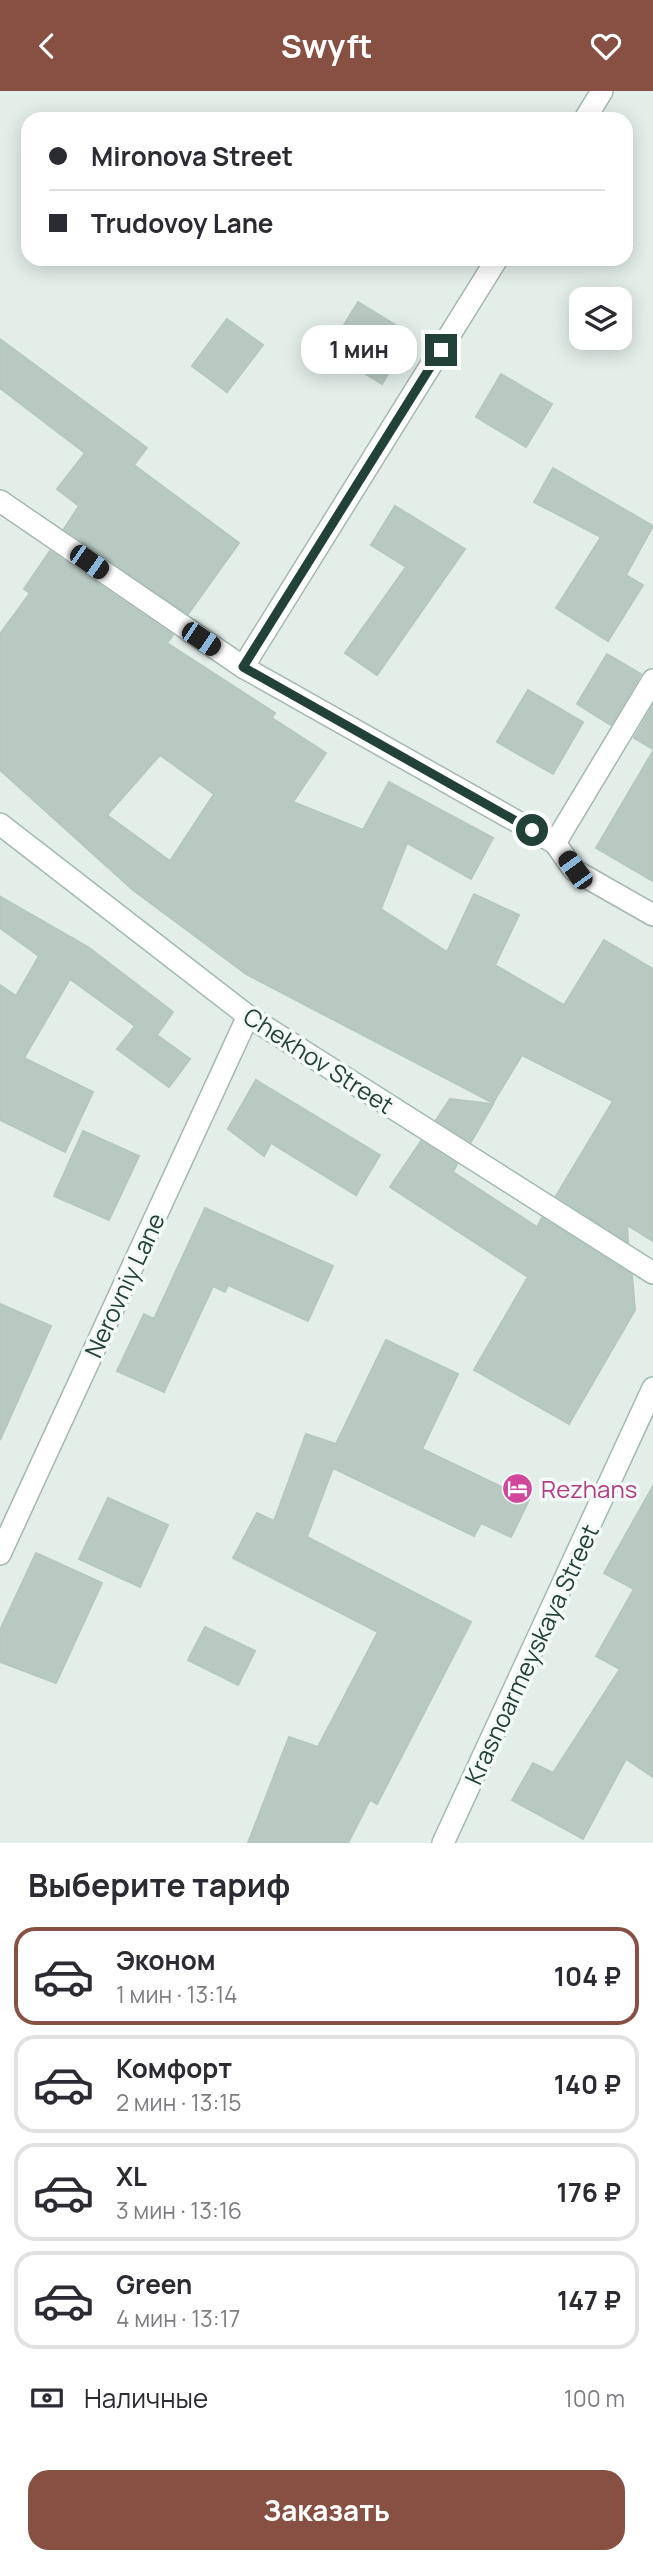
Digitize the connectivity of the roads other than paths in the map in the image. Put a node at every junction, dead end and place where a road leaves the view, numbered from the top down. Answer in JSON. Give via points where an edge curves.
{"nodes":[{"id":1,"x":602,"y":91,"type":"edge"},
{"id":2,"x":589,"y":112,"type":"edge"},
{"id":3,"x":493,"y":266,"type":"edge"},
{"id":4,"x":0,"y":501,"type":"edge"},
{"id":5,"x":243,"y":667,"type":"junction"},
{"id":6,"x":653,"y":681,"type":"edge"},
{"id":7,"x":0,"y":824,"type":"edge"},
{"id":8,"x":555,"y":843,"type":"junction"},
{"id":9,"x":653,"y":915,"type":"edge"},
{"id":10,"x":248,"y":1016,"type":"junction"},
{"id":11,"x":653,"y":1273,"type":"edge"},
{"id":12,"x":653,"y":1388,"type":"edge"},
{"id":13,"x":0,"y":1554,"type":"edge"},
{"id":14,"x":443,"y":1843,"type":"edge"}],
"edges":[{"from":1,"to":2,"type":"street"},
{"from":3,"to":5,"type":"street"},
{"from":4,"to":5,"type":"street"},
{"from":5,"to":8,"type":"street"},
{"from":6,"to":8,"type":"street"},
{"from":7,"to":10,"type":"street","name":"Chekhov Street"},
{"from":8,"to":9,"type":"street","via":[[575,870]]},
{"from":10,"to":11,"type":"street","name":"Chekhov Street"},
{"from":10,"to":13,"type":"street","name":"Nerovniy Lane"},
{"from":12,"to":14,"type":"street","name":"Krasnoarmeyskaya Street"}]}
